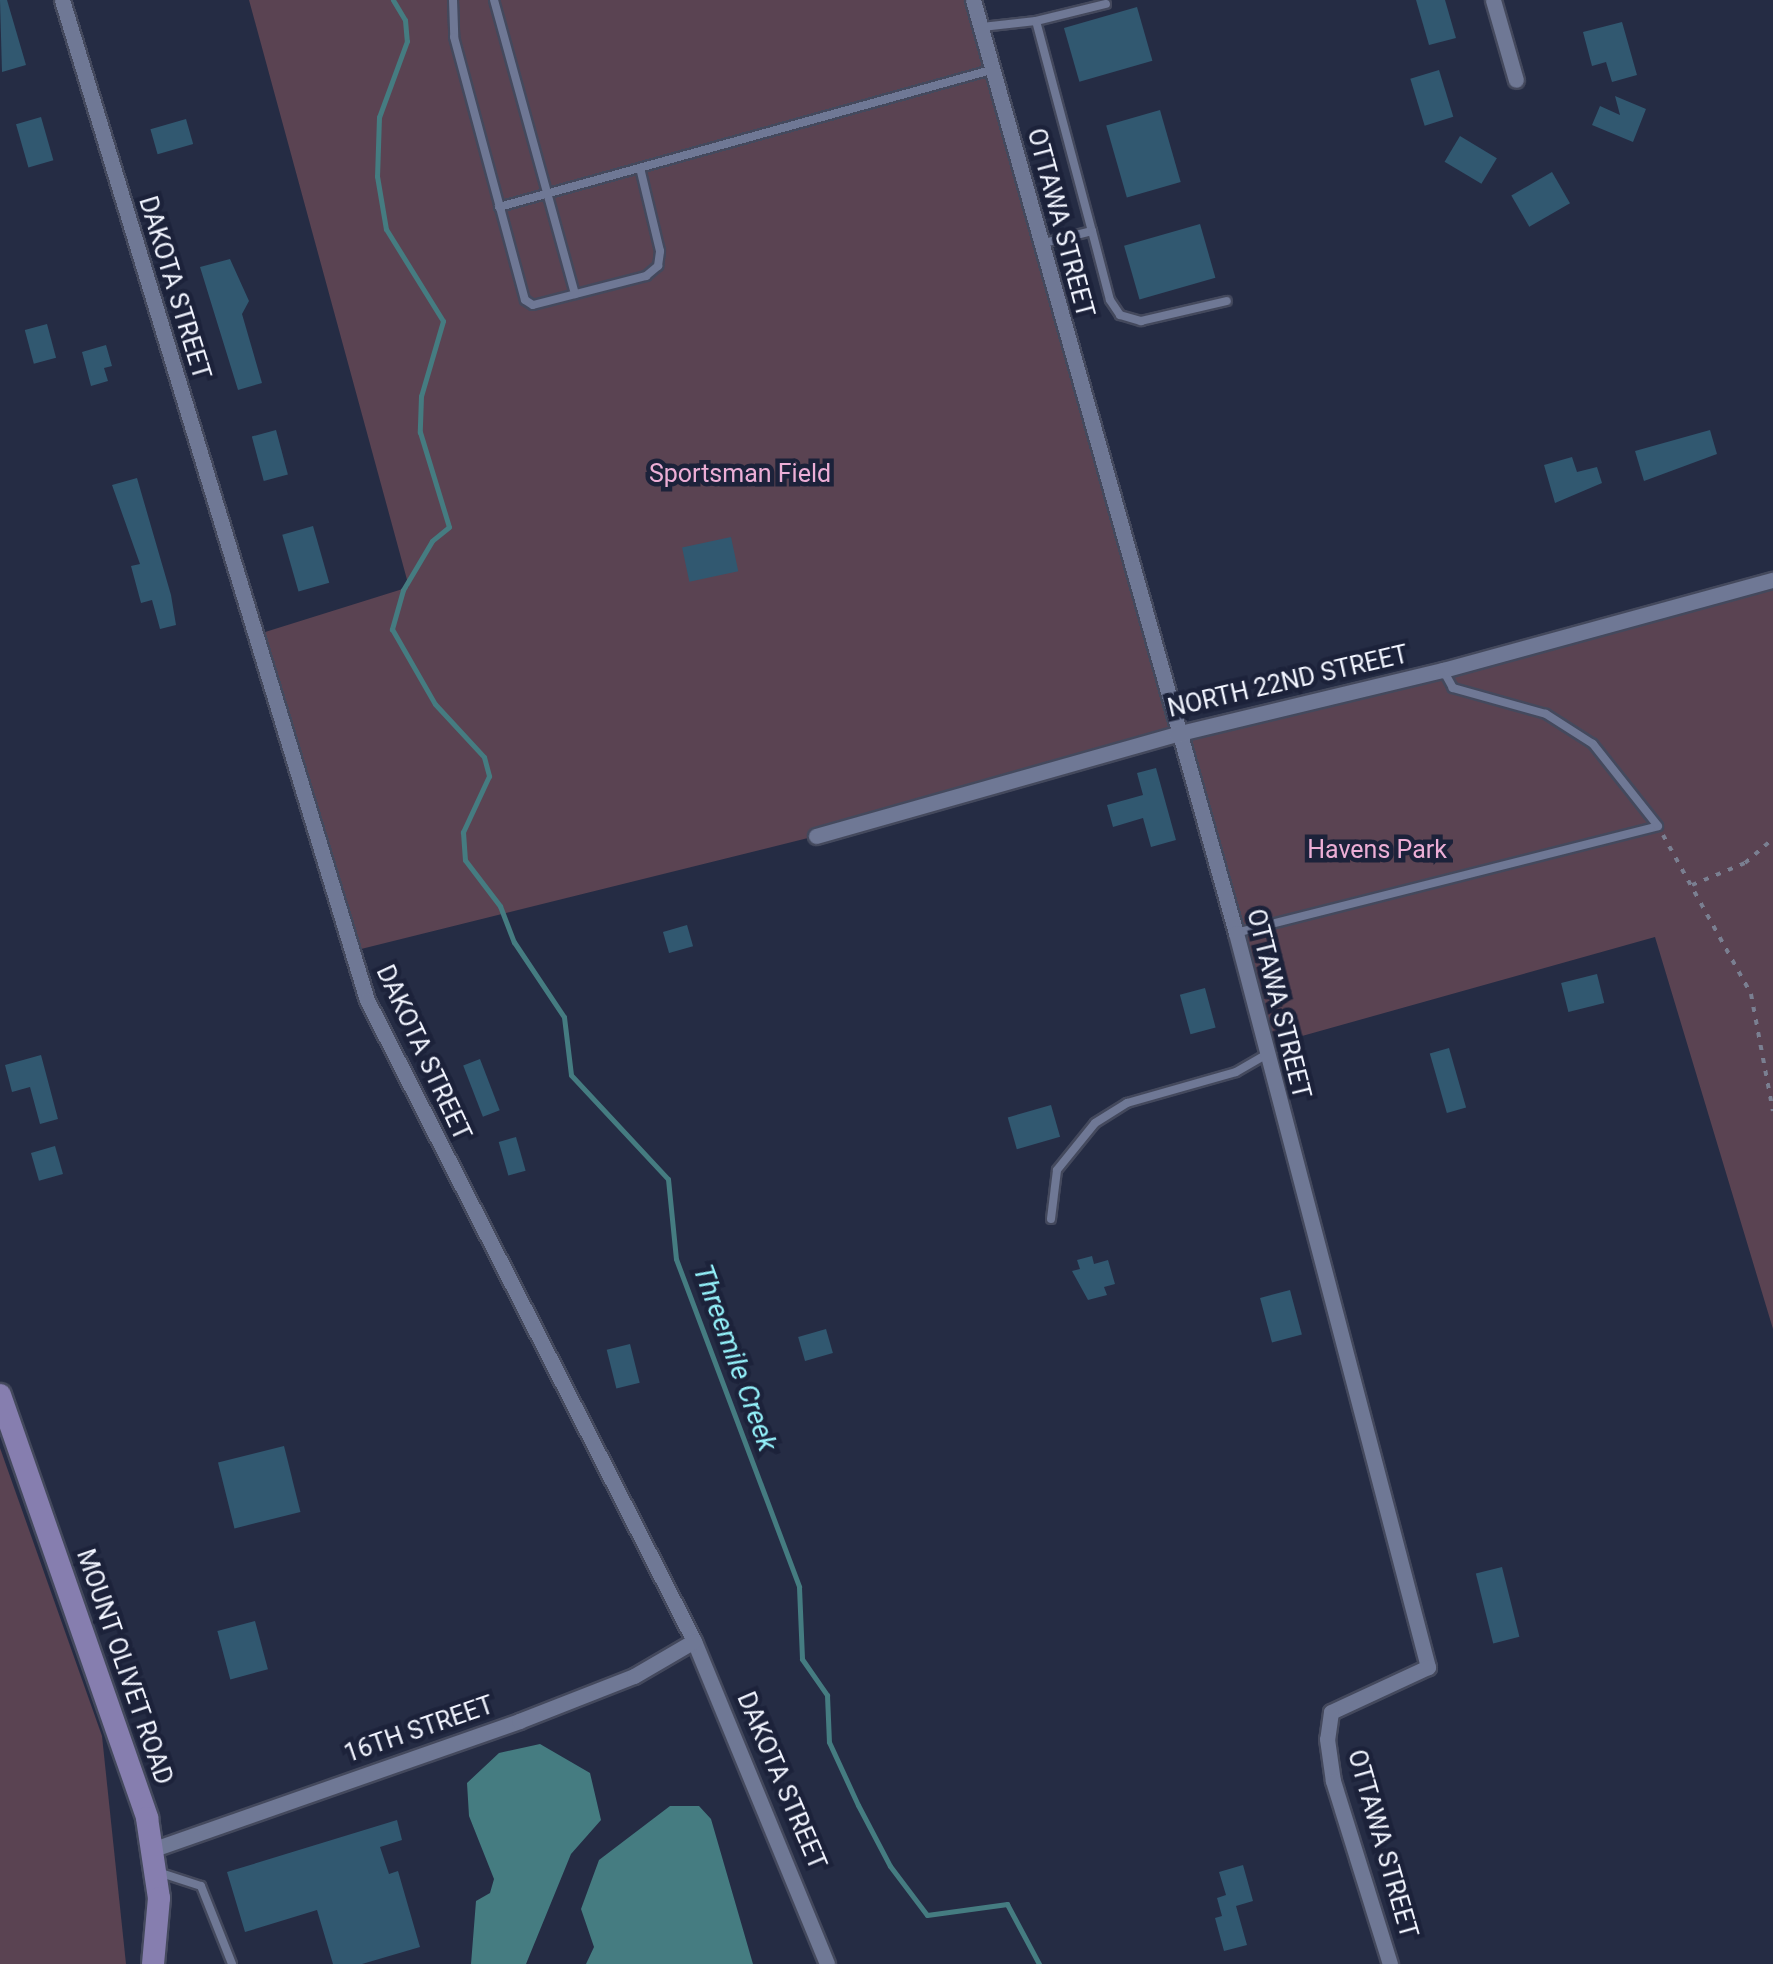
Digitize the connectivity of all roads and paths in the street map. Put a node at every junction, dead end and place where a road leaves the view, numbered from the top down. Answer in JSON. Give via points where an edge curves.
{"nodes":[{"id":1,"x":62,"y":0,"type":"edge"},
{"id":2,"x":453,"y":0,"type":"edge"},
{"id":3,"x":494,"y":0,"type":"edge"},
{"id":4,"x":972,"y":0,"type":"edge"},
{"id":5,"x":1493,"y":0,"type":"edge"},
{"id":6,"x":1106,"y":4,"type":"dead end"},
{"id":7,"x":1036,"y":21,"type":"junction"},
{"id":8,"x":980,"y":28,"type":"junction"},
{"id":9,"x":992,"y":70,"type":"junction"},
{"id":10,"x":1516,"y":80,"type":"dead end"},
{"id":11,"x":640,"y":168,"type":"junction"},
{"id":12,"x":550,"y":192,"type":"junction"},
{"id":13,"x":500,"y":207,"type":"junction"},
{"id":14,"x":1092,"y":231,"type":"junction"},
{"id":15,"x":1040,"y":244,"type":"junction"},
{"id":16,"x":576,"y":294,"type":"junction"},
{"id":17,"x":1227,"y":300,"type":"dead end"},
{"id":18,"x":1773,"y":580,"type":"edge"},
{"id":19,"x":1443,"y":670,"type":"junction"},
{"id":20,"x":1176,"y":734,"type":"junction"},
{"id":21,"x":1658,"y":826,"type":"junction"},
{"id":22,"x":816,"y":836,"type":"dead end"},
{"id":23,"x":1773,"y":840,"type":"edge"},
{"id":24,"x":1692,"y":885,"type":"junction"},
{"id":25,"x":1236,"y":933,"type":"junction"},
{"id":26,"x":1265,"y":1056,"type":"junction"},
{"id":27,"x":1773,"y":1111,"type":"edge"},
{"id":28,"x":1051,"y":1219,"type":"dead end"},
{"id":29,"x":0,"y":1395,"type":"edge"},
{"id":30,"x":694,"y":1641,"type":"junction"},
{"id":31,"x":155,"y":1860,"type":"junction"},
{"id":32,"x":153,"y":1964,"type":"edge"},
{"id":33,"x":232,"y":1964,"type":"edge"},
{"id":34,"x":828,"y":1964,"type":"edge"},
{"id":35,"x":1390,"y":1964,"type":"edge"}],
"edges":[{"from":1,"to":30,"type":"street","name":"DAKOTA STREET","via":[[367,1000]]},
{"from":2,"to":13,"type":"lane","via":[[454,37]]},
{"from":3,"to":12,"type":"lane"},
{"from":4,"to":8,"type":"street","name":"OTTAWA STREET"},
{"from":5,"to":10,"type":"street"},
{"from":6,"to":7,"type":"lane"},
{"from":7,"to":8,"type":"lane"},
{"from":7,"to":14,"type":"lane"},
{"from":8,"to":9,"type":"street","name":"OTTAWA STREET"},
{"from":9,"to":11,"type":"lane"},
{"from":9,"to":15,"type":"street","name":"OTTAWA STREET"},
{"from":11,"to":12,"type":"lane"},
{"from":11,"to":16,"type":"lane","via":[[658,266],[646,276]]},
{"from":12,"to":13,"type":"lane"},
{"from":12,"to":16,"type":"lane"},
{"from":13,"to":16,"type":"lane","via":[[526,300],[533,305]]},
{"from":14,"to":15,"type":"lane"},
{"from":14,"to":17,"type":"lane","via":[[1120,315],[1141,321]]},
{"from":15,"to":20,"type":"street","name":"OTTAWA STREET"},
{"from":18,"to":19,"type":"street","name":"NORTH 22ND STREET"},
{"from":19,"to":20,"type":"street","name":"NORTH 22ND STREET"},
{"from":19,"to":21,"type":"lane","via":[[1452,688],[1546,714],[1593,744]]},
{"from":20,"to":22,"type":"street","name":"NORTH 22ND STREET"},
{"from":20,"to":25,"type":"street","name":"OTTAWA STREET"},
{"from":21,"to":24,"type":"path"},
{"from":21,"to":25,"type":"lane"},
{"from":23,"to":24,"type":"path","via":[[1745,862]]},
{"from":24,"to":27,"type":"path","via":[[1751,994]]},
{"from":25,"to":26,"type":"street","name":"OTTAWA STREET"},
{"from":26,"to":28,"type":"lane","via":[[1236,1072],[1127,1103],[1095,1122],[1057,1170]]},
{"from":26,"to":35,"type":"street","name":"OTTAWA STREET","via":[[1428,1667],[1331,1712],[1327,1738]]},
{"from":29,"to":31,"type":"street","name":"MOUNT OLIVET ROAD"},
{"from":30,"to":31,"type":"street","name":"16TH STREET","via":[[634,1676]]},
{"from":30,"to":34,"type":"street","name":"DAKOTA STREET"},
{"from":31,"to":32,"type":"street","name":"MOUNT OLIVET ROAD"},
{"from":31,"to":33,"type":"lane","via":[[201,1886]]}]}
